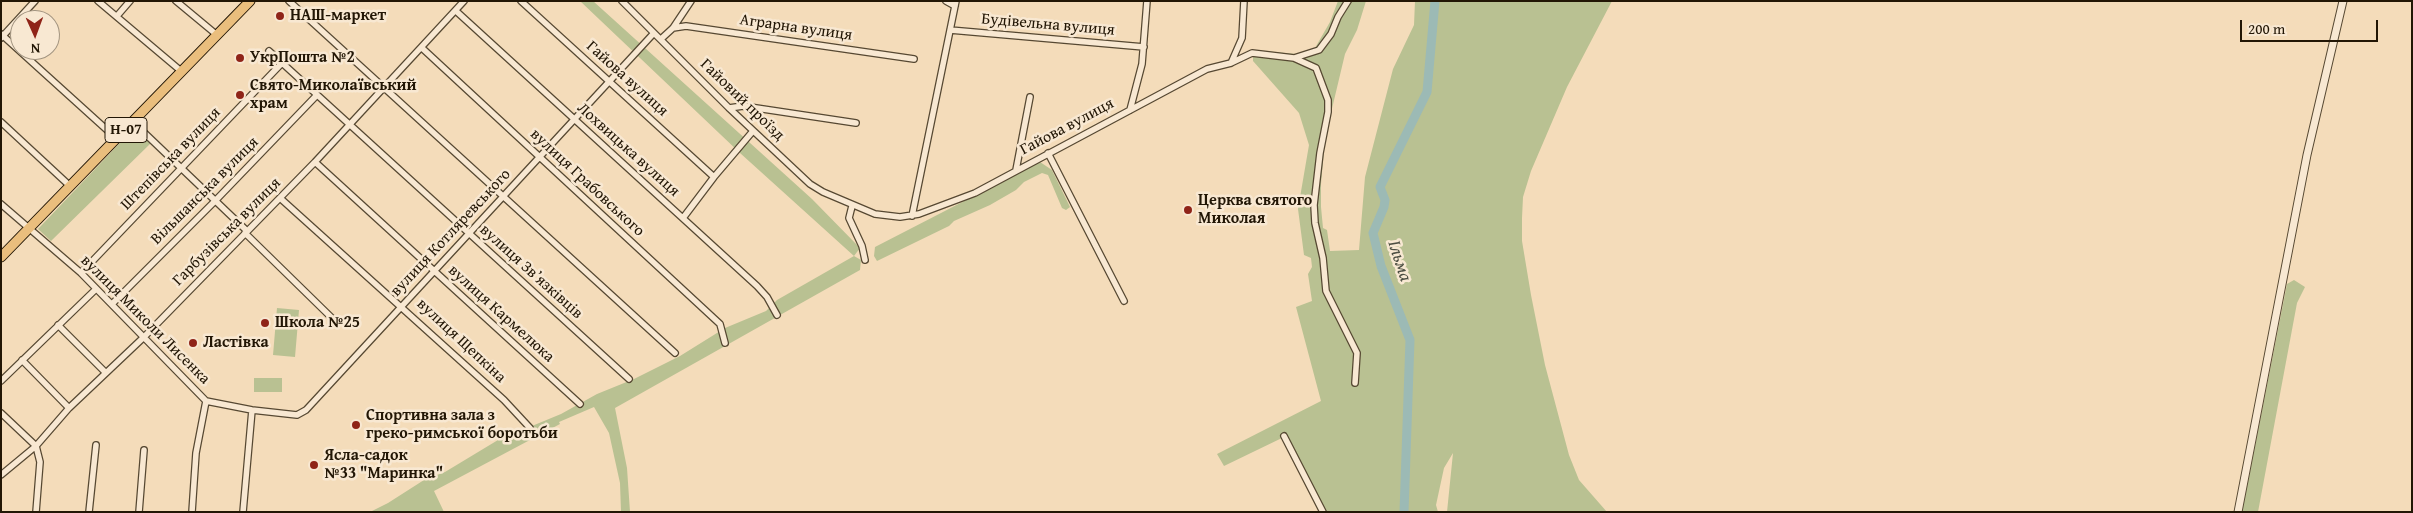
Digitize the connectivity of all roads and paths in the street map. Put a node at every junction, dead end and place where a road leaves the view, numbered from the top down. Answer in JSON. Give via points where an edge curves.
{"nodes":[{"id":1,"x":35,"y":1,"type":"edge"},
{"id":2,"x":98,"y":1,"type":"edge"},
{"id":3,"x":130,"y":1,"type":"edge"},
{"id":4,"x":176,"y":1,"type":"edge"},
{"id":5,"x":250,"y":1,"type":"edge"},
{"id":6,"x":289,"y":1,"type":"edge"},
{"id":7,"x":464,"y":1,"type":"edge"},
{"id":8,"x":521,"y":1,"type":"edge"},
{"id":9,"x":622,"y":1,"type":"edge"},
{"id":10,"x":691,"y":1,"type":"edge"},
{"id":11,"x":946,"y":1,"type":"edge"},
{"id":12,"x":1147,"y":1,"type":"edge"},
{"id":13,"x":1244,"y":1,"type":"edge"},
{"id":14,"x":1348,"y":1,"type":"edge"},
{"id":15,"x":2343,"y":1,"type":"edge"},
{"id":16,"x":955,"y":4,"type":"edge"},
{"id":17,"x":456,"y":10,"type":"junction"},
{"id":18,"x":117,"y":16,"type":"junction"},
{"id":19,"x":673,"y":28,"type":"junction"},
{"id":20,"x":950,"y":30,"type":"junction"},
{"id":21,"x":654,"y":33,"type":"junction"},
{"id":22,"x":217,"y":35,"type":"junction"},
{"id":23,"x":2,"y":36,"type":"edge"},
{"id":24,"x":661,"y":39,"type":"junction"},
{"id":25,"x":1144,"y":47,"type":"junction"},
{"id":26,"x":422,"y":48,"type":"junction"},
{"id":27,"x":269,"y":51,"type":"dead end"},
{"id":28,"x":1294,"y":58,"type":"junction"},
{"id":29,"x":914,"y":59,"type":"dead end"},
{"id":30,"x":1231,"y":63,"type":"junction"},
{"id":31,"x":281,"y":64,"type":"junction"},
{"id":32,"x":181,"y":71,"type":"junction"},
{"id":33,"x":611,"y":82,"type":"junction"},
{"id":34,"x":385,"y":87,"type":"junction"},
{"id":35,"x":316,"y":96,"type":"junction"},
{"id":36,"x":1030,"y":97,"type":"dead end"},
{"id":37,"x":729,"y":108,"type":"junction"},
{"id":38,"x":1130,"y":110,"type":"junction"},
{"id":39,"x":574,"y":120,"type":"junction"},
{"id":40,"x":1,"y":122,"type":"edge"},
{"id":41,"x":133,"y":122,"type":"junction"},
{"id":42,"x":856,"y":123,"type":"dead end"},
{"id":43,"x":349,"y":125,"type":"junction"},
{"id":44,"x":753,"y":131,"type":"junction"},
{"id":45,"x":117,"y":139,"type":"junction"},
{"id":46,"x":1048,"y":153,"type":"junction"},
{"id":47,"x":539,"y":158,"type":"junction"},
{"id":48,"x":315,"y":162,"type":"junction"},
{"id":49,"x":181,"y":168,"type":"junction"},
{"id":50,"x":1016,"y":170,"type":"junction"},
{"id":51,"x":714,"y":177,"type":"junction"},
{"id":52,"x":70,"y":186,"type":"junction"},
{"id":53,"x":503,"y":196,"type":"junction"},
{"id":54,"x":280,"y":198,"type":"junction"},
{"id":55,"x":215,"y":201,"type":"junction"},
{"id":56,"x":1,"y":204,"type":"edge"},
{"id":57,"x":852,"y":206,"type":"junction"},
{"id":58,"x":912,"y":216,"type":"junction"},
{"id":59,"x":683,"y":218,"type":"junction"},
{"id":60,"x":29,"y":228,"type":"junction"},
{"id":61,"x":246,"y":232,"type":"junction"},
{"id":62,"x":468,"y":234,"type":"junction"},
{"id":63,"x":1,"y":257,"type":"edge"},
{"id":64,"x":865,"y":260,"type":"dead end"},
{"id":65,"x":433,"y":271,"type":"junction"},
{"id":66,"x":81,"y":273,"type":"junction"},
{"id":67,"x":96,"y":289,"type":"junction"},
{"id":68,"x":1124,"y":302,"type":"dead end"},
{"id":69,"x":112,"y":304,"type":"junction"},
{"id":70,"x":402,"y":306,"type":"junction"},
{"id":71,"x":777,"y":315,"type":"dead end"},
{"id":72,"x":336,"y":322,"type":"dead end"},
{"id":73,"x":58,"y":325,"type":"junction"},
{"id":74,"x":144,"y":337,"type":"junction"},
{"id":75,"x":724,"y":343,"type":"dead end"},
{"id":76,"x":676,"y":353,"type":"dead end"},
{"id":77,"x":22,"y":360,"type":"junction"},
{"id":78,"x":105,"y":372,"type":"junction"},
{"id":79,"x":629,"y":379,"type":"dead end"},
{"id":80,"x":1,"y":381,"type":"edge"},
{"id":81,"x":1355,"y":383,"type":"dead end"},
{"id":82,"x":206,"y":401,"type":"junction"},
{"id":83,"x":580,"y":404,"type":"dead end"},
{"id":84,"x":69,"y":408,"type":"junction"},
{"id":85,"x":252,"y":410,"type":"junction"},
{"id":86,"x":1,"y":414,"type":"edge"},
{"id":87,"x":530,"y":428,"type":"dead end"},
{"id":88,"x":1284,"y":436,"type":"dead end"},
{"id":89,"x":36,"y":446,"type":"junction"},
{"id":90,"x":96,"y":446,"type":"dead end"},
{"id":91,"x":144,"y":450,"type":"dead end"},
{"id":92,"x":1,"y":475,"type":"edge"},
{"id":93,"x":36,"y":512,"type":"edge"},
{"id":94,"x":90,"y":512,"type":"edge"},
{"id":95,"x":140,"y":512,"type":"edge"},
{"id":96,"x":192,"y":512,"type":"edge"},
{"id":97,"x":242,"y":512,"type":"edge"},
{"id":98,"x":1323,"y":512,"type":"edge"},
{"id":99,"x":2238,"y":512,"type":"edge"}],
"edges":[{"from":1,"to":23,"type":"street"},
{"from":2,"to":18,"type":"street"},
{"from":3,"to":18,"type":"street"},
{"from":4,"to":22,"type":"street"},
{"from":5,"to":22,"type":"main road","number":"Н-07"},
{"from":6,"to":34,"type":"street"},
{"from":7,"to":17,"type":"street","name":"Гарбузівська вулиця"},
{"from":8,"to":33,"type":"street","name":"Гайова вулиця"},
{"from":9,"to":21,"type":"street","name":"Гайовий проїзд"},
{"from":10,"to":19,"type":"street"},
{"from":11,"to":16,"type":"street"},
{"from":12,"to":25,"type":"street"},
{"from":13,"to":30,"type":"street","via":[[1242,38]]},
{"from":14,"to":28,"type":"street","via":[[1319,50]]},
{"from":15,"to":99,"type":"street","via":[[2307,155]]},
{"from":16,"to":20,"type":"street"},
{"from":17,"to":26,"type":"street","name":"Гарбузівська вулиця"},
{"from":17,"to":39,"type":"street","name":"Лохвицька вулиця"},
{"from":18,"to":32,"type":"street"},
{"from":19,"to":24,"type":"street"},
{"from":19,"to":29,"type":"street","name":"Аграрна вулиця","via":[[686,26]]},
{"from":20,"to":25,"type":"street","name":"Будівельна вулиця"},
{"from":20,"to":58,"type":"street"},
{"from":21,"to":24,"type":"street","name":"Гайовий проїзд"},
{"from":21,"to":33,"type":"street","name":"вулиця Котляревського"},
{"from":22,"to":32,"type":"main road","number":"Н-07"},
{"from":23,"to":45,"type":"street"},
{"from":24,"to":37,"type":"street","name":"Гайовий проїзд"},
{"from":25,"to":38,"type":"street"},
{"from":26,"to":34,"type":"street","name":"Гарбузівська вулиця"},
{"from":26,"to":47,"type":"street","name":"вулиця Грабовського"},
{"from":27,"to":31,"type":"street","name":"вулиця Звʼязківців"},
{"from":28,"to":30,"type":"street","name":"Гайова вулиця","via":[[1252,53]]},
{"from":28,"to":81,"type":"street","via":[[1316,68],[1328,100],[1314,205],[1315,223],[1324,258],[1326,291],[1357,353]]},
{"from":30,"to":38,"type":"street","name":"Гайова вулиця","via":[[1207,70]]},
{"from":31,"to":35,"type":"street","name":"вулиця Звʼязківців"},
{"from":31,"to":49,"type":"street","name":"Штепівська вулиця"},
{"from":32,"to":41,"type":"main road","number":"Н-07"},
{"from":33,"to":39,"type":"street","name":"вулиця Котляревського"},
{"from":33,"to":51,"type":"street","name":"Гайова вулиця"},
{"from":34,"to":43,"type":"street","name":"Гарбузівська вулиця"},
{"from":34,"to":53,"type":"street"},
{"from":35,"to":43,"type":"street","name":"вулиця Звʼязківців"},
{"from":35,"to":55,"type":"street","name":"Вільшанська вулиця"},
{"from":36,"to":50,"type":"street"},
{"from":37,"to":42,"type":"street","via":[[743,106]]},
{"from":37,"to":44,"type":"street","name":"Гайовий проїзд"},
{"from":38,"to":46,"type":"street","name":"Гайова вулиця"},
{"from":39,"to":47,"type":"street","name":"вулиця Котляревського"},
{"from":39,"to":59,"type":"street","name":"Лохвицька вулиця"},
{"from":40,"to":52,"type":"street"},
{"from":41,"to":45,"type":"main road","number":"Н-07"},
{"from":41,"to":49,"type":"street"},
{"from":43,"to":48,"type":"street","name":"Гарбузівська вулиця"},
{"from":43,"to":62,"type":"street","name":"вулиця Звʼязківців"},
{"from":44,"to":51,"type":"street"},
{"from":44,"to":57,"type":"street","name":"Гайовий проїзд","via":[[810,184]]},
{"from":45,"to":52,"type":"main road","number":"Н-07"},
{"from":46,"to":50,"type":"street","name":"Гайова вулиця"},
{"from":46,"to":68,"type":"street"},
{"from":47,"to":53,"type":"street","name":"вулиця Котляревського"},
{"from":47,"to":75,"type":"street","name":"вулиця Грабовського","via":[[720,324]]},
{"from":48,"to":54,"type":"street","name":"Гарбузівська вулиця"},
{"from":48,"to":65,"type":"street","name":"вулиця Кармелюка"},
{"from":49,"to":55,"type":"street"},
{"from":49,"to":66,"type":"street","name":"Штепівська вулиця"},
{"from":50,"to":58,"type":"street","name":"Гайова вулиця","via":[[967,196]]},
{"from":51,"to":59,"type":"street"},
{"from":52,"to":60,"type":"main road","number":"Н-07"},
{"from":53,"to":62,"type":"street","name":"вулиця Котляревського"},
{"from":53,"to":76,"type":"street"},
{"from":54,"to":61,"type":"street","name":"Гарбузівська вулиця"},
{"from":54,"to":70,"type":"street","name":"вулиця Щепкіна"},
{"from":55,"to":61,"type":"street"},
{"from":55,"to":69,"type":"street","name":"Вільшанська вулиця"},
{"from":56,"to":60,"type":"street","name":"вулиця Миколи Лисенка"},
{"from":57,"to":58,"type":"street","name":"Гайова вулиця","via":[[875,214]]},
{"from":57,"to":64,"type":"street","via":[[849,218]]},
{"from":59,"to":71,"type":"street","name":"Лохвицька вулиця","via":[[757,286]]},
{"from":60,"to":63,"type":"main road","number":"Н-07"},
{"from":60,"to":66,"type":"street","name":"вулиця Миколи Лисенка"},
{"from":61,"to":72,"type":"street"},
{"from":61,"to":74,"type":"street","name":"Гарбузівська вулиця"},
{"from":62,"to":65,"type":"street","name":"вулиця Котляревського"},
{"from":62,"to":79,"type":"street","name":"вулиця Звʼязківців"},
{"from":65,"to":70,"type":"street","name":"вулиця Котляревського"},
{"from":65,"to":83,"type":"street","name":"вулиця Кармелюка"},
{"from":66,"to":67,"type":"street","name":"вулиця Миколи Лисенка"},
{"from":67,"to":69,"type":"street","name":"вулиця Миколи Лисенка"},
{"from":67,"to":73,"type":"street"},
{"from":69,"to":74,"type":"street","name":"вулиця Миколи Лисенка"},
{"from":70,"to":85,"type":"street","name":"вулиця Котляревського","via":[[306,410],[297,415]]},
{"from":70,"to":87,"type":"street","name":"вулиця Щепкіна"},
{"from":73,"to":77,"type":"street"},
{"from":73,"to":78,"type":"street"},
{"from":74,"to":78,"type":"street","name":"Гарбузівська вулиця"},
{"from":74,"to":82,"type":"street","name":"вулиця Миколи Лисенка"},
{"from":77,"to":80,"type":"street"},
{"from":77,"to":84,"type":"street"},
{"from":78,"to":84,"type":"street","name":"Гарбузівська вулиця"},
{"from":82,"to":85,"type":"street","name":"вулиця Миколи Лисенка"},
{"from":82,"to":96,"type":"street","via":[[196,452]]},
{"from":84,"to":89,"type":"street","name":"Гарбузівська вулиця"},
{"from":85,"to":97,"type":"street"},
{"from":86,"to":89,"type":"street"},
{"from":88,"to":98,"type":"street"},
{"from":89,"to":92,"type":"street","name":"Гарбузівська вулиця"},
{"from":89,"to":93,"type":"street","via":[[40,462]]},
{"from":90,"to":94,"type":"street"},
{"from":91,"to":95,"type":"street"}]}
